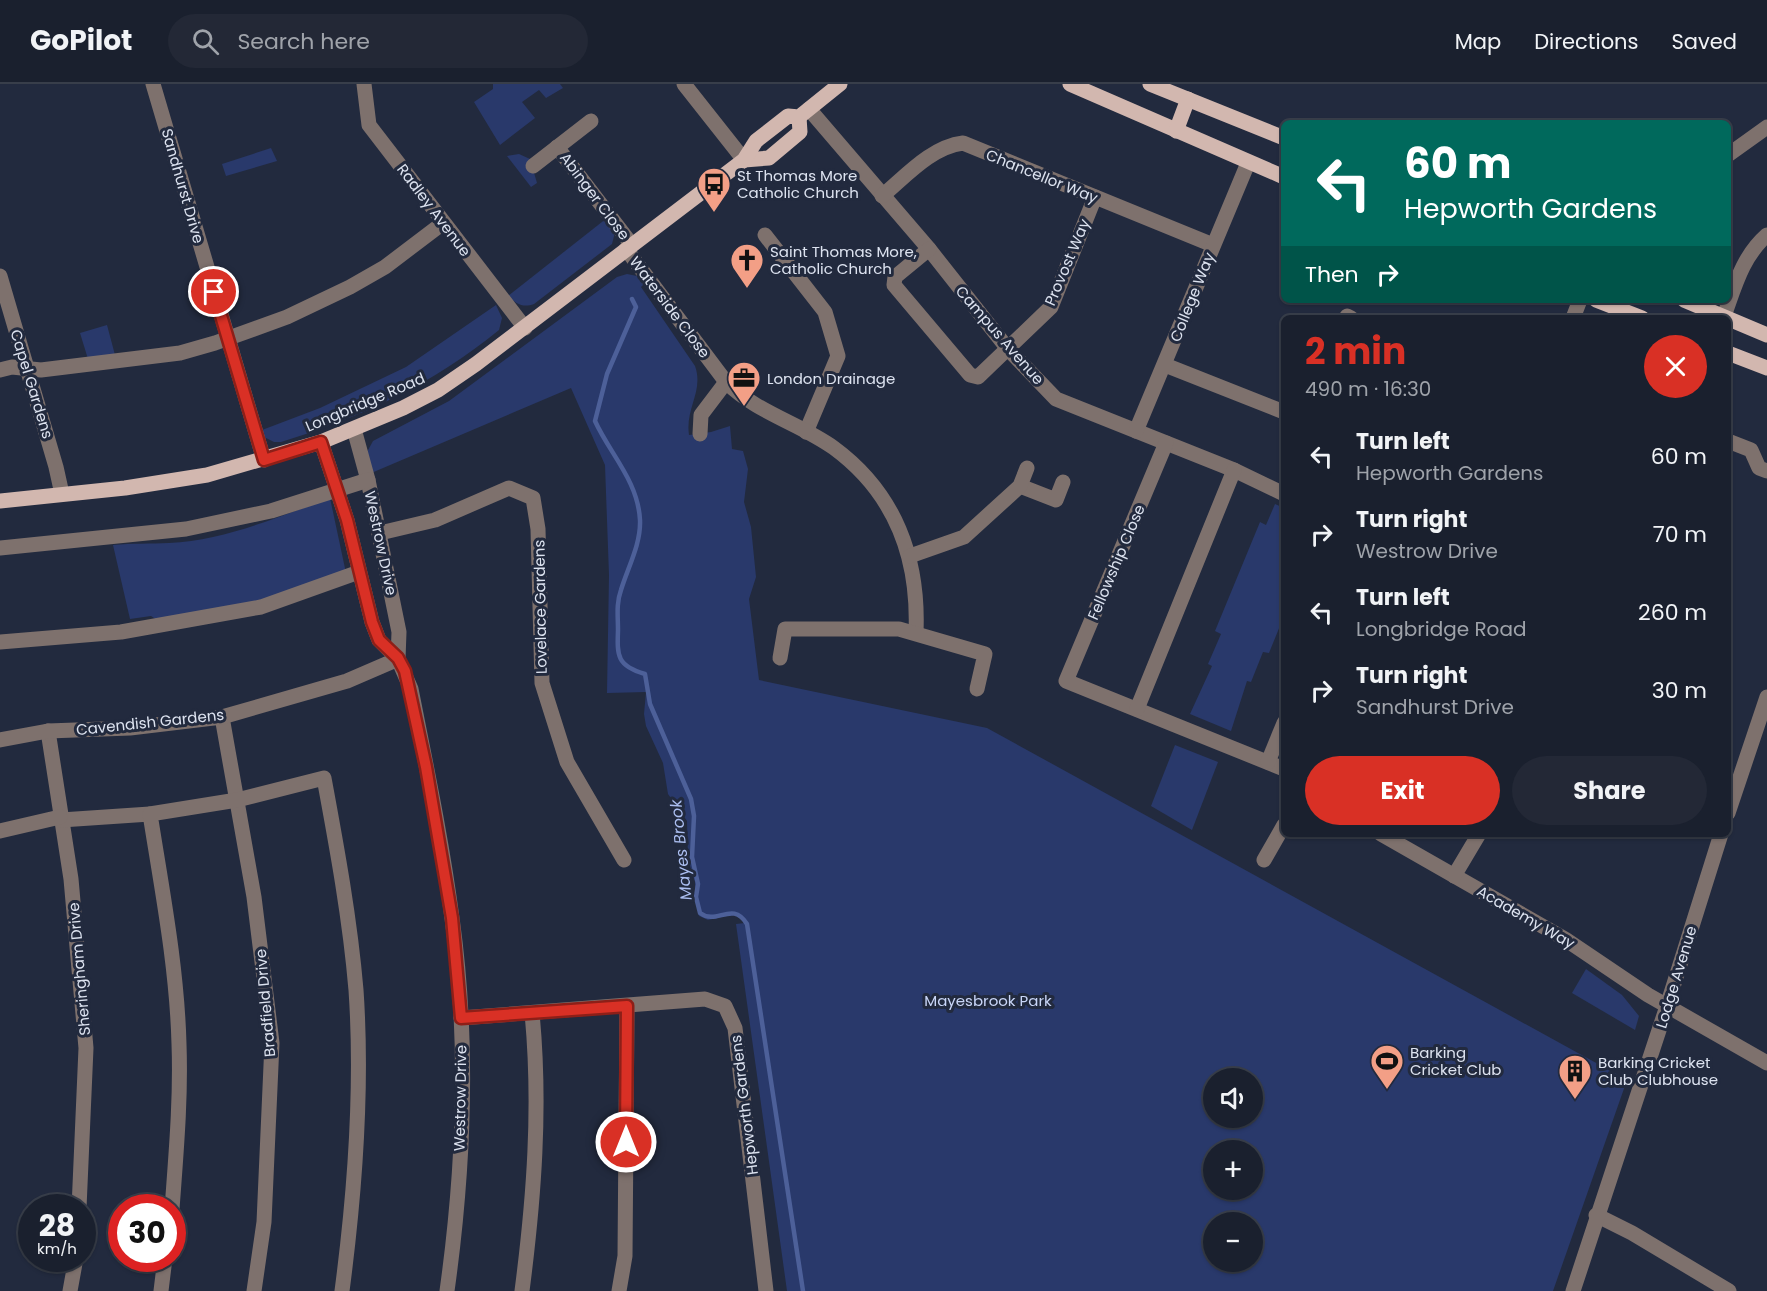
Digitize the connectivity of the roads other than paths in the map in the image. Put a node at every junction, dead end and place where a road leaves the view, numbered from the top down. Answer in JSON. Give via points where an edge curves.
{"nodes":[{"id":1,"x":153,"y":84,"type":"edge"},
{"id":2,"x":364,"y":84,"type":"edge"},
{"id":3,"x":684,"y":84,"type":"edge"},
{"id":4,"x":840,"y":84,"type":"edge"},
{"id":5,"x":1070,"y":84,"type":"edge"},
{"id":6,"x":1150,"y":84,"type":"edge"},
{"id":7,"x":1188,"y":99,"type":"junction"},
{"id":8,"x":804,"y":113,"type":"junction"},
{"id":9,"x":591,"y":121,"type":"dead end"},
{"id":10,"x":1767,"y":127,"type":"edge"},
{"id":11,"x":1176,"y":131,"type":"junction"},
{"id":12,"x":1281,"y":137,"type":"edge"},
{"id":13,"x":557,"y":147,"type":"junction"},
{"id":14,"x":1731,"y":153,"type":"edge"},
{"id":15,"x":744,"y":160,"type":"junction"},
{"id":16,"x":1248,"y":163,"type":"junction"},
{"id":17,"x":533,"y":166,"type":"dead end"},
{"id":18,"x":1281,"y":176,"type":"edge"},
{"id":19,"x":882,"y":196,"type":"junction"},
{"id":20,"x":1095,"y":197,"type":"junction"},
{"id":21,"x":443,"y":223,"type":"junction"},
{"id":22,"x":765,"y":235,"type":"dead end"},
{"id":23,"x":1767,"y":235,"type":"edge"},
{"id":24,"x":1213,"y":245,"type":"junction"},
{"id":25,"x":629,"y":247,"type":"junction"},
{"id":26,"x":929,"y":249,"type":"junction"},
{"id":27,"x":0,"y":276,"type":"edge"},
{"id":28,"x":1731,"y":297,"type":"edge"},
{"id":29,"x":1692,"y":303,"type":"edge"},
{"id":30,"x":1623,"y":305,"type":"edge"},
{"id":31,"x":1638,"y":315,"type":"edge"},
{"id":32,"x":1722,"y":315,"type":"edge"},
{"id":33,"x":1731,"y":319,"type":"edge"},
{"id":34,"x":525,"y":328,"type":"junction"},
{"id":35,"x":1767,"y":335,"type":"edge"},
{"id":36,"x":228,"y":338,"type":"junction"},
{"id":37,"x":1008,"y":348,"type":"junction"},
{"id":38,"x":1731,"y":354,"type":"edge"},
{"id":39,"x":1165,"y":365,"type":"junction"},
{"id":40,"x":27,"y":368,"type":"junction"},
{"id":41,"x":1767,"y":368,"type":"edge"},
{"id":42,"x":0,"y":370,"type":"edge"},
{"id":43,"x":726,"y":382,"type":"junction"},
{"id":44,"x":1281,"y":411,"type":"edge"},
{"id":45,"x":354,"y":429,"type":"junction"},
{"id":46,"x":1136,"y":431,"type":"junction"},
{"id":47,"x":806,"y":432,"type":"junction"},
{"id":48,"x":700,"y":434,"type":"dead end"},
{"id":49,"x":321,"y":442,"type":"junction"},
{"id":50,"x":1731,"y":442,"type":"edge"},
{"id":51,"x":1166,"y":443,"type":"junction"},
{"id":52,"x":264,"y":460,"type":"junction"},
{"id":53,"x":1027,"y":468,"type":"dead end"},
{"id":54,"x":1234,"y":470,"type":"junction"},
{"id":55,"x":1767,"y":471,"type":"edge"},
{"id":56,"x":368,"y":480,"type":"junction"},
{"id":57,"x":1063,"y":482,"type":"dead end"},
{"id":58,"x":1020,"y":486,"type":"junction"},
{"id":59,"x":338,"y":489,"type":"junction"},
{"id":60,"x":1281,"y":493,"type":"edge"},
{"id":61,"x":62,"y":494,"type":"junction"},
{"id":62,"x":0,"y":501,"type":"edge"},
{"id":63,"x":380,"y":533,"type":"junction"},
{"id":64,"x":0,"y":548,"type":"edge"},
{"id":65,"x":910,"y":556,"type":"junction"},
{"id":66,"x":359,"y":572,"type":"junction"},
{"id":67,"x":916,"y":632,"type":"junction"},
{"id":68,"x":0,"y":642,"type":"edge"},
{"id":69,"x":398,"y":658,"type":"junction"},
{"id":70,"x":780,"y":658,"type":"dead end"},
{"id":71,"x":976,"y":689,"type":"dead end"},
{"id":72,"x":1767,"y":699,"type":"edge"},
{"id":73,"x":1137,"y":709,"type":"junction"},
{"id":74,"x":222,"y":717,"type":"junction"},
{"id":75,"x":1281,"y":730,"type":"edge"},
{"id":76,"x":48,"y":731,"type":"junction"},
{"id":77,"x":0,"y":740,"type":"edge"},
{"id":78,"x":1268,"y":762,"type":"junction"},
{"id":79,"x":1281,"y":768,"type":"edge"},
{"id":80,"x":237,"y":800,"type":"junction"},
{"id":81,"x":1731,"y":804,"type":"edge"},
{"id":82,"x":150,"y":814,"type":"junction"},
{"id":83,"x":61,"y":819,"type":"junction"},
{"id":84,"x":1281,"y":830,"type":"edge"},
{"id":85,"x":0,"y":831,"type":"edge"},
{"id":86,"x":1386,"y":837,"type":"edge"},
{"id":87,"x":1477,"y":837,"type":"edge"},
{"id":88,"x":1720,"y":837,"type":"edge"},
{"id":89,"x":624,"y":860,"type":"dead end"},
{"id":90,"x":1264,"y":860,"type":"dead end"},
{"id":91,"x":1454,"y":876,"type":"junction"},
{"id":92,"x":627,"y":1006,"type":"junction"},
{"id":93,"x":1667,"y":1006,"type":"junction"},
{"id":94,"x":532,"y":1013,"type":"junction"},
{"id":95,"x":461,"y":1018,"type":"junction"},
{"id":96,"x":1767,"y":1063,"type":"edge"},
{"id":97,"x":80,"y":1194,"type":"edge"},
{"id":98,"x":173,"y":1194,"type":"edge"},
{"id":99,"x":1596,"y":1215,"type":"junction"},
{"id":100,"x":73,"y":1272,"type":"edge"},
{"id":101,"x":163,"y":1272,"type":"edge"},
{"id":102,"x":70,"y":1291,"type":"edge"},
{"id":103,"x":161,"y":1291,"type":"edge"},
{"id":104,"x":254,"y":1291,"type":"edge"},
{"id":105,"x":342,"y":1291,"type":"edge"},
{"id":106,"x":447,"y":1291,"type":"edge"},
{"id":107,"x":522,"y":1291,"type":"edge"},
{"id":108,"x":619,"y":1291,"type":"edge"},
{"id":109,"x":766,"y":1291,"type":"edge"},
{"id":110,"x":1573,"y":1291,"type":"edge"},
{"id":111,"x":1730,"y":1291,"type":"edge"}],
"edges":[{"from":1,"to":36,"type":"street","name":"Sandhurst Drive"},
{"from":2,"to":21,"type":"street","name":"Radley Avenue","via":[[369,125]]},
{"from":3,"to":15,"type":"street"},
{"from":4,"to":8,"type":"main road","name":"Longbridge Road"},
{"from":5,"to":11,"type":"main road"},
{"from":6,"to":7,"type":"main road"},
{"from":7,"to":11,"type":"main road"},
{"from":7,"to":12,"type":"main road"},
{"from":8,"to":15,"type":"main road","name":"Longbridge Road","via":[[788,116],[756,141]]},
{"from":8,"to":15,"type":"main road","name":"Longbridge Road","via":[[800,132],[769,158]]},
{"from":8,"to":19,"type":"street","name":"Campus Avenue"},
{"from":9,"to":13,"type":"street"},
{"from":10,"to":14,"type":"street"},
{"from":11,"to":16,"type":"main road"},
{"from":13,"to":17,"type":"street"},
{"from":13,"to":25,"type":"street","name":"Abinger Close"},
{"from":15,"to":25,"type":"main road","name":"Longbridge Road"},
{"from":16,"to":18,"type":"main road"},
{"from":16,"to":24,"type":"street","name":"College Way"},
{"from":19,"to":20,"type":"street","name":"Chancellor Way","via":[[946,145],[963,143]]},
{"from":19,"to":26,"type":"street","name":"Campus Avenue"},
{"from":20,"to":24,"type":"street","name":"Chancellor Way"},
{"from":20,"to":37,"type":"street","name":"Provost Way","via":[[1051,308]]},
{"from":21,"to":34,"type":"street","name":"Radley Avenue"},
{"from":21,"to":36,"type":"street","via":[[385,267],[350,287],[287,317]]},
{"from":22,"to":47,"type":"street","via":[[825,312],[838,356]]},
{"from":23,"to":28,"type":"street","via":[[1745,260]]},
{"from":24,"to":39,"type":"street","name":"College Way"},
{"from":25,"to":34,"type":"main road","name":"Longbridge Road"},
{"from":25,"to":43,"type":"street","name":"Waterside Close"},
{"from":26,"to":37,"type":"street","name":"Campus Avenue"},
{"from":26,"to":37,"type":"street","name":"Provost Way","via":[[895,277],[894,285],[970,375],[978,377]]},
{"from":27,"to":40,"type":"street","name":"Capel Gardens"},
{"from":29,"to":32,"type":"main road"},
{"from":30,"to":31,"type":"main road"},
{"from":33,"to":35,"type":"main road"},
{"from":34,"to":45,"type":"main road","name":"Longbridge Road","via":[[438,390]]},
{"from":36,"to":40,"type":"street","via":[[180,353],[41,370]]},
{"from":36,"to":52,"type":"street","name":"Sandhurst Drive"},
{"from":37,"to":46,"type":"street","name":"Campus Avenue","via":[[1056,399]]},
{"from":38,"to":41,"type":"main road"},
{"from":39,"to":44,"type":"street"},
{"from":39,"to":46,"type":"street","name":"College Way"},
{"from":40,"to":42,"type":"street"},
{"from":40,"to":61,"type":"street","name":"Capel Gardens"},
{"from":43,"to":47,"type":"street","name":"Waterside Close","via":[[756,407]]},
{"from":43,"to":48,"type":"street","via":[[701,415]]},
{"from":45,"to":49,"type":"main road","name":"Longbridge Road"},
{"from":45,"to":56,"type":"street","name":"Westrow Drive"},
{"from":46,"to":51,"type":"street","name":"Campus Avenue"},
{"from":47,"to":65,"type":"street","name":"Waterside Close","via":[[834,448],[867,478],[891,512]]},
{"from":49,"to":52,"type":"main road","name":"Longbridge Road"},
{"from":49,"to":59,"type":"street","name":"Westrow Drive"},
{"from":50,"to":55,"type":"street","via":[[1751,450],[1759,468]]},
{"from":51,"to":54,"type":"street","name":"Campus Avenue"},
{"from":51,"to":73,"type":"street","name":"Fellowship Close","via":[[1066,681]]},
{"from":52,"to":61,"type":"main road","name":"Longbridge Road","via":[[207,475]]},
{"from":53,"to":58,"type":"street"},
{"from":54,"to":60,"type":"street","name":"Campus Avenue"},
{"from":54,"to":73,"type":"street"},
{"from":56,"to":59,"type":"street"},
{"from":56,"to":63,"type":"street","name":"Westrow Drive"},
{"from":57,"to":58,"type":"street","via":[[1056,500]]},
{"from":58,"to":65,"type":"street","via":[[964,537]]},
{"from":59,"to":64,"type":"street","via":[[272,511],[186,529]]},
{"from":59,"to":66,"type":"street","name":"Westrow Drive"},
{"from":61,"to":62,"type":"main road","name":"Longbridge Road"},
{"from":63,"to":69,"type":"street","name":"Westrow Drive","via":[[399,632]]},
{"from":63,"to":89,"type":"street","name":"Lovelace Gardens","via":[[435,520],[509,488],[533,498],[538,529],[542,683],[567,762]]},
{"from":65,"to":67,"type":"street","name":"Waterside Close"},
{"from":66,"to":68,"type":"street","via":[[261,606],[120,632]]},
{"from":66,"to":69,"type":"street","name":"Westrow Drive","via":[[379,640]]},
{"from":67,"to":70,"type":"street","via":[[849,627],[785,629]]},
{"from":67,"to":71,"type":"street","via":[[985,654]]},
{"from":69,"to":74,"type":"street","name":"Cavendish Gardens","via":[[347,681]]},
{"from":69,"to":95,"type":"street","name":"Westrow Drive","via":[[411,689],[429,779],[452,918]]},
{"from":72,"to":81,"type":"street"},
{"from":73,"to":78,"type":"street"},
{"from":74,"to":76,"type":"street","name":"Cavendish Gardens","via":[[130,728]]},
{"from":74,"to":80,"type":"street","name":"Bradfield Drive"},
{"from":75,"to":78,"type":"street"},
{"from":76,"to":77,"type":"street","name":"Cavendish Gardens"},
{"from":76,"to":83,"type":"street","name":"Sheringham Drive"},
{"from":78,"to":79,"type":"street"},
{"from":80,"to":82,"type":"street"},
{"from":80,"to":104,"type":"street","name":"Bradfield Drive","via":[[272,1043],[264,1222]]},
{"from":80,"to":105,"type":"street","via":[[324,778],[356,992],[358,1127]]},
{"from":82,"to":83,"type":"street"},
{"from":82,"to":98,"type":"street","via":[[170,940],[179,1043]]},
{"from":83,"to":85,"type":"street"},
{"from":83,"to":97,"type":"street","name":"Sheringham Drive","via":[[72,879],[86,1048]]},
{"from":84,"to":90,"type":"street"},
{"from":86,"to":91,"type":"street","name":"Academy Way"},
{"from":87,"to":91,"type":"street"},
{"from":88,"to":93,"type":"street","name":"Lodge Avenue"},
{"from":91,"to":93,"type":"street","name":"Academy Way","via":[[1565,939]]},
{"from":92,"to":94,"type":"street","name":"Hepworth Gardens"},
{"from":92,"to":108,"type":"street","via":[[625,1256]]},
{"from":92,"to":109,"type":"street","name":"Hepworth Gardens","via":[[705,999],[725,1006],[735,1029]]},
{"from":93,"to":96,"type":"street","name":"Academy Way"},
{"from":93,"to":99,"type":"street","name":"Lodge Avenue"},
{"from":94,"to":95,"type":"street","name":"Hepworth Gardens"},
{"from":94,"to":107,"type":"street","via":[[538,1103],[530,1238]]},
{"from":95,"to":106,"type":"street","name":"Westrow Drive","via":[[460,1145]]},
{"from":99,"to":110,"type":"street","name":"Lodge Avenue"},
{"from":99,"to":111,"type":"street"},
{"from":100,"to":102,"type":"street"},
{"from":101,"to":103,"type":"street"}]}
